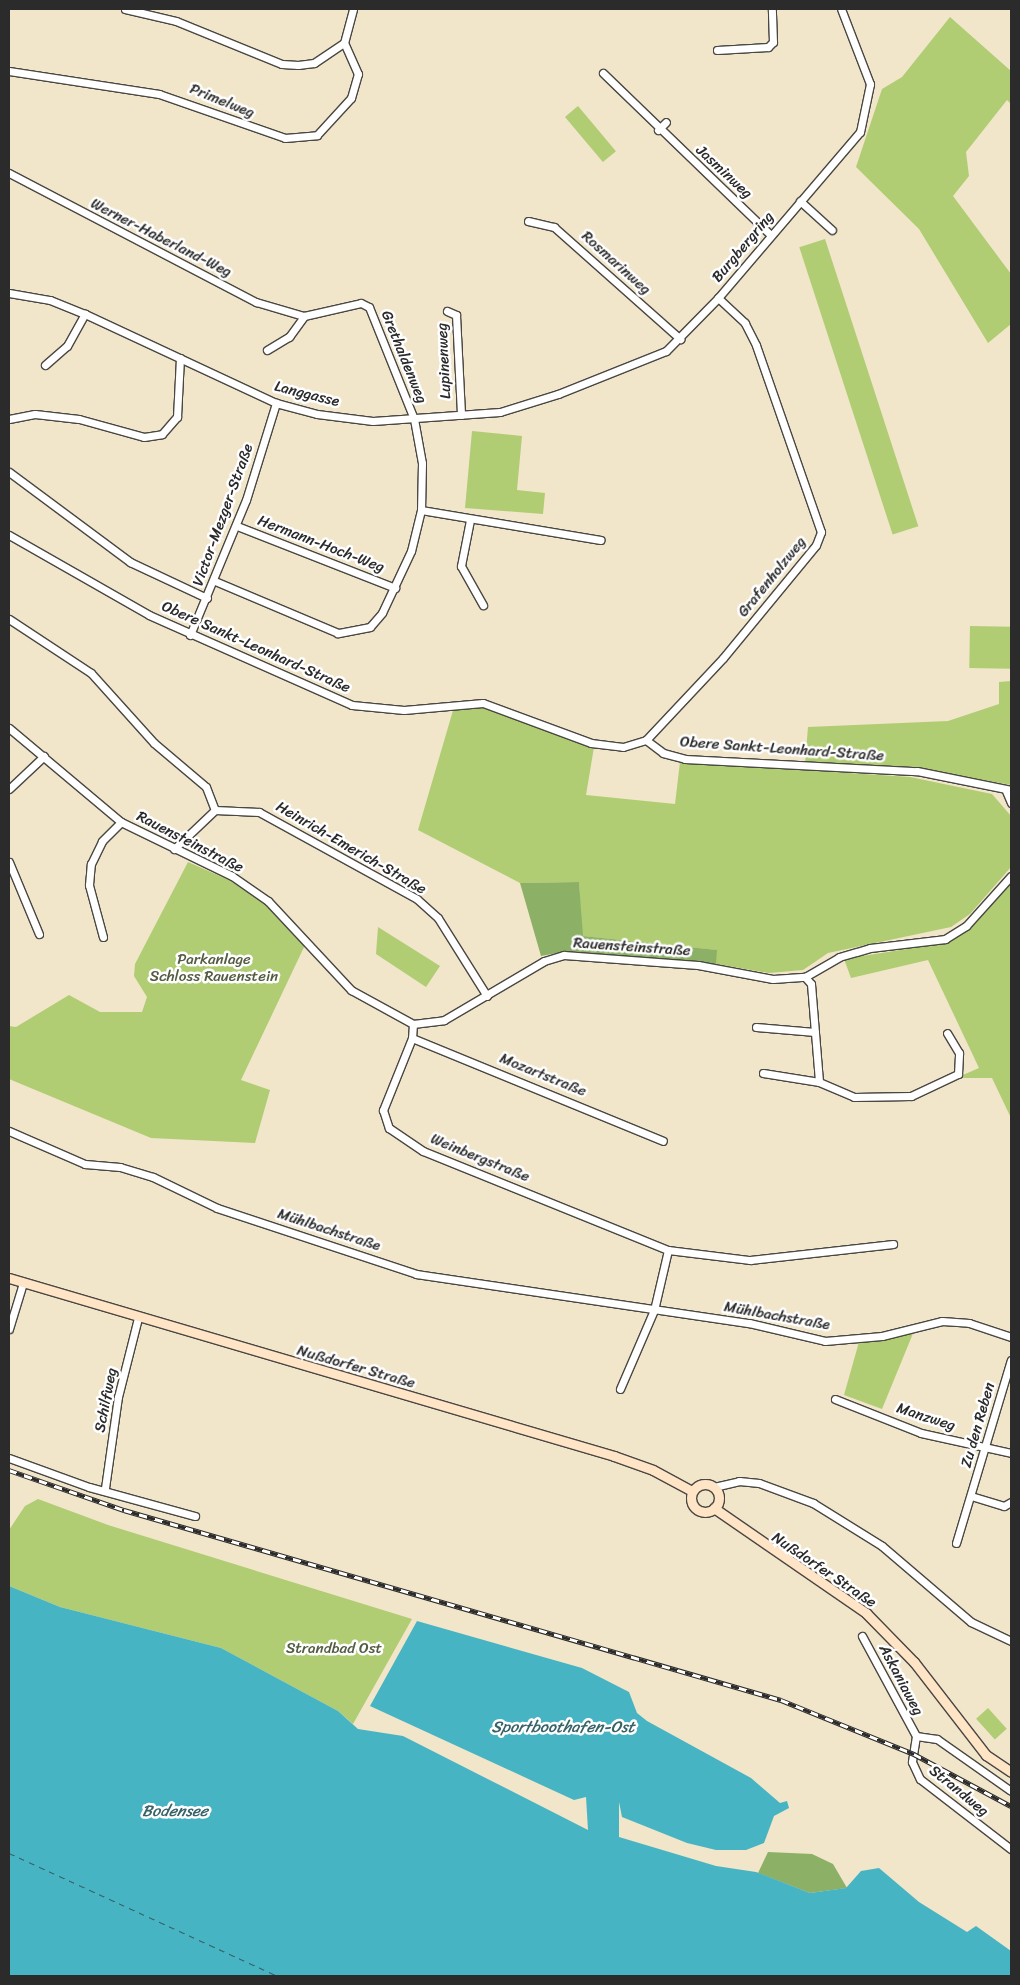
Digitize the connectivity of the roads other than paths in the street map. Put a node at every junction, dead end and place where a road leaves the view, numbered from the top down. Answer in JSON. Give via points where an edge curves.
{"nodes":[{"id":1,"x":125,"y":9,"type":"edge"},
{"id":2,"x":354,"y":9,"type":"edge"},
{"id":3,"x":772,"y":9,"type":"edge"},
{"id":4,"x":841,"y":9,"type":"edge"},
{"id":5,"x":344,"y":43,"type":"junction"},
{"id":6,"x":717,"y":50,"type":"dead end"},
{"id":7,"x":9,"y":70,"type":"edge"},
{"id":8,"x":603,"y":73,"type":"dead end"},
{"id":9,"x":666,"y":122,"type":"dead end"},
{"id":10,"x":658,"y":130,"type":"junction"},
{"id":11,"x":9,"y":172,"type":"edge"},
{"id":12,"x":800,"y":201,"type":"junction"},
{"id":13,"x":528,"y":221,"type":"dead end"},
{"id":14,"x":832,"y":230,"type":"dead end"},
{"id":15,"x":770,"y":234,"type":"junction"},
{"id":16,"x":9,"y":294,"type":"edge"},
{"id":17,"x":718,"y":298,"type":"junction"},
{"id":18,"x":369,"y":307,"type":"joint"},
{"id":19,"x":447,"y":311,"type":"dead end"},
{"id":20,"x":85,"y":314,"type":"junction"},
{"id":21,"x":304,"y":316,"type":"junction"},
{"id":22,"x":680,"y":339,"type":"junction"},
{"id":23,"x":267,"y":350,"type":"dead end"},
{"id":24,"x":180,"y":358,"type":"junction"},
{"id":25,"x":45,"y":365,"type":"dead end"},
{"id":26,"x":276,"y":403,"type":"junction"},
{"id":27,"x":511,"y":409,"type":"joint"},
{"id":28,"x":461,"y":415,"type":"junction"},
{"id":29,"x":9,"y":418,"type":"edge"},
{"id":30,"x":414,"y":419,"type":"junction"},
{"id":31,"x":9,"y":472,"type":"edge"},
{"id":32,"x":421,"y":510,"type":"junction"},
{"id":33,"x":470,"y":520,"type":"junction"},
{"id":34,"x":237,"y":526,"type":"junction"},
{"id":35,"x":9,"y":536,"type":"edge"},
{"id":36,"x":601,"y":540,"type":"dead end"},
{"id":37,"x":215,"y":581,"type":"junction"},
{"id":38,"x":395,"y":588,"type":"junction"},
{"id":39,"x":207,"y":598,"type":"junction"},
{"id":40,"x":483,"y":605,"type":"dead end"},
{"id":41,"x":9,"y":619,"type":"edge"},
{"id":42,"x":190,"y":635,"type":"junction"},
{"id":43,"x":9,"y":728,"type":"edge"},
{"id":44,"x":646,"y":740,"type":"junction"},
{"id":45,"x":44,"y":756,"type":"junction"},
{"id":46,"x":9,"y":789,"type":"edge"},
{"id":47,"x":1008,"y":791,"type":"edge"},
{"id":48,"x":1011,"y":803,"type":"edge"},
{"id":49,"x":215,"y":810,"type":"junction"},
{"id":50,"x":121,"y":822,"type":"junction"},
{"id":51,"x":174,"y":849,"type":"junction"},
{"id":52,"x":9,"y":862,"type":"edge"},
{"id":53,"x":1011,"y":876,"type":"edge"},
{"id":54,"x":39,"y":934,"type":"dead end"},
{"id":55,"x":103,"y":937,"type":"dead end"},
{"id":56,"x":805,"y":977,"type":"junction"},
{"id":57,"x":488,"y":996,"type":"junction"},
{"id":58,"x":413,"y":1024,"type":"junction"},
{"id":59,"x":756,"y":1027,"type":"dead end"},
{"id":60,"x":815,"y":1032,"type":"junction"},
{"id":61,"x":948,"y":1033,"type":"dead end"},
{"id":62,"x":412,"y":1038,"type":"junction"},
{"id":63,"x":763,"y":1073,"type":"dead end"},
{"id":64,"x":819,"y":1082,"type":"junction"},
{"id":65,"x":9,"y":1131,"type":"edge"},
{"id":66,"x":662,"y":1141,"type":"dead end"},
{"id":67,"x":893,"y":1244,"type":"dead end"},
{"id":68,"x":668,"y":1250,"type":"junction"},
{"id":69,"x":9,"y":1278,"type":"edge"},
{"id":70,"x":23,"y":1283,"type":"junction"},
{"id":71,"x":654,"y":1310,"type":"junction"},
{"id":72,"x":138,"y":1318,"type":"junction"},
{"id":73,"x":9,"y":1329,"type":"edge"},
{"id":74,"x":1011,"y":1337,"type":"edge"},
{"id":75,"x":1011,"y":1360,"type":"edge"},
{"id":76,"x":620,"y":1389,"type":"dead end"},
{"id":77,"x":835,"y":1399,"type":"dead end"},
{"id":78,"x":986,"y":1450,"type":"junction"},
{"id":79,"x":1011,"y":1453,"type":"edge"},
{"id":80,"x":9,"y":1458,"type":"edge"},
{"id":81,"x":714,"y":1487,"type":"junction"},
{"id":82,"x":105,"y":1488,"type":"junction"},
{"id":83,"x":692,"y":1492,"type":"junction"},
{"id":84,"x":971,"y":1496,"type":"junction"},
{"id":85,"x":1011,"y":1502,"type":"edge"},
{"id":86,"x":714,"y":1508,"type":"junction"},
{"id":87,"x":195,"y":1516,"type":"dead end"},
{"id":88,"x":956,"y":1543,"type":"dead end"},
{"id":89,"x":862,"y":1636,"type":"dead end"},
{"id":90,"x":1011,"y":1641,"type":"edge"},
{"id":91,"x":916,"y":1736,"type":"junction"},
{"id":92,"x":914,"y":1771,"type":"joint"},
{"id":93,"x":1011,"y":1772,"type":"edge"},
{"id":94,"x":1011,"y":1791,"type":"edge"},
{"id":95,"x":1011,"y":1849,"type":"edge"}],
"edges":[{"from":1,"to":5,"type":"street","via":[[176,21],[282,64],[314,63]]},
{"from":2,"to":5,"type":"street"},
{"from":3,"to":6,"type":"street","via":[[773,42],[768,47]]},
{"from":4,"to":12,"type":"street","name":"Burgbergring","via":[[870,84],[868,112],[860,132]]},
{"from":5,"to":7,"type":"street","name":"Primelweg","via":[[358,74],[351,98],[317,135],[285,138],[159,94]]},
{"from":8,"to":10,"type":"street","name":"Jasminweg"},
{"from":9,"to":10,"type":"street"},
{"from":10,"to":15,"type":"street","name":"Jasminweg"},
{"from":11,"to":21,"type":"street","name":"Werner-Haberland-Weg","via":[[256,302]]},
{"from":12,"to":14,"type":"street"},
{"from":12,"to":15,"type":"street","name":"Burgbergring"},
{"from":13,"to":22,"type":"street","name":"Rosmarinweg","via":[[554,227],[565,235]]},
{"from":15,"to":17,"type":"street","name":"Burgbergring"},
{"from":16,"to":20,"type":"street","name":"Langgasse","via":[[50,300]]},
{"from":17,"to":22,"type":"street","name":"Burgbergring"},
{"from":17,"to":44,"type":"street","name":"Grafenholzweg","via":[[745,323],[756,345],[822,532],[816,545],[728,652]]},
{"from":18,"to":21,"type":"street","name":"Werner-Haberland-Weg","via":[[361,303]]},
{"from":18,"to":30,"type":"street","name":"Grethaldenweg"},
{"from":19,"to":28,"type":"street","name":"Lupinenweg","via":[[456,315]]},
{"from":20,"to":24,"type":"street","name":"Langgasse"},
{"from":20,"to":25,"type":"street","via":[[67,346]]},
{"from":21,"to":23,"type":"street","via":[[289,337]]},
{"from":22,"to":27,"type":"street","name":"Burgbergring","via":[[666,350],[618,371]]},
{"from":24,"to":26,"type":"street","name":"Langgasse"},
{"from":24,"to":29,"type":"street","via":[[177,417],[162,434],[144,437],[79,419],[35,414]]},
{"from":26,"to":30,"type":"street","name":"Langgasse","via":[[373,421]]},
{"from":26,"to":34,"type":"street","name":"Victor-Mezger-Straße"},
{"from":27,"to":28,"type":"street","name":"Langgasse"},
{"from":28,"to":30,"type":"street","name":"Langgasse"},
{"from":30,"to":32,"type":"street","name":"Grethaldenweg","via":[[422,463]]},
{"from":31,"to":39,"type":"street","via":[[130,562]]},
{"from":32,"to":33,"type":"street"},
{"from":32,"to":38,"type":"street","name":"Grethaldenweg","via":[[411,551]]},
{"from":33,"to":36,"type":"street"},
{"from":33,"to":40,"type":"street","via":[[461,566]]},
{"from":34,"to":37,"type":"street","name":"Victor-Mezger-Straße"},
{"from":34,"to":38,"type":"street","name":"Hermann-Hoch-Weg"},
{"from":35,"to":42,"type":"street","name":"Obere Sankt-Leonhard-Straße","via":[[65,571]]},
{"from":37,"to":38,"type":"street","name":"Grethaldenweg","via":[[338,633],[370,627]]},
{"from":37,"to":39,"type":"street","name":"Victor-Mezger-Straße"},
{"from":39,"to":42,"type":"street","name":"Victor-Mezger-Straße"},
{"from":41,"to":49,"type":"street","via":[[91,673],[154,743],[206,787]]},
{"from":42,"to":44,"type":"street","name":"Obere Sankt-Leonhard-Straße","via":[[352,705],[404,710],[483,703],[591,743],[623,747]]},
{"from":43,"to":45,"type":"street","name":"Rauensteinstraße"},
{"from":44,"to":47,"type":"street","name":"Obere Sankt-Leonhard-Straße","via":[[662,753],[685,759],[917,771]]},
{"from":45,"to":46,"type":"street"},
{"from":45,"to":50,"type":"street","name":"Rauensteinstraße"},
{"from":47,"to":48,"type":"street","name":"Obere Sankt-Leonhard-Straße"},
{"from":49,"to":51,"type":"street"},
{"from":49,"to":57,"type":"street","name":"Heinrich-Emerich-Straße","via":[[259,812],[417,899],[438,918]]},
{"from":50,"to":51,"type":"street","name":"Rauensteinstraße"},
{"from":50,"to":55,"type":"street","name":"Rauensteinstraße","via":[[102,842],[91,864],[89,885]]},
{"from":51,"to":58,"type":"street","name":"Rauensteinstraße","via":[[232,876],[268,901],[351,990]]},
{"from":52,"to":54,"type":"street"},
{"from":53,"to":56,"type":"street","name":"Rauensteinstraße","via":[[966,926],[945,939],[870,948],[839,957]]},
{"from":56,"to":57,"type":"street","name":"Rauensteinstraße","via":[[773,980],[698,965],[564,956],[544,961]]},
{"from":56,"to":60,"type":"street","via":[[811,984]]},
{"from":57,"to":58,"type":"street","name":"Rauensteinstraße","via":[[444,1020]]},
{"from":58,"to":62,"type":"street","name":"Weinbergstraße"},
{"from":59,"to":60,"type":"street"},
{"from":60,"to":64,"type":"street"},
{"from":61,"to":64,"type":"street","via":[[959,1053],[958,1074],[911,1096],[854,1096]]},
{"from":62,"to":66,"type":"street","name":"Mozartstraße"},
{"from":62,"to":68,"type":"street","name":"Weinbergstraße","via":[[383,1110],[389,1128],[423,1151]]},
{"from":63,"to":64,"type":"street"},
{"from":65,"to":71,"type":"street","name":"Mühlbachstraße","via":[[85,1164],[120,1167],[153,1177],[217,1208],[416,1274]]},
{"from":67,"to":68,"type":"street","name":"Weinbergstraße","via":[[750,1260]]},
{"from":68,"to":71,"type":"street"},
{"from":69,"to":70,"type":"street","name":"Nußdorfer Straße"},
{"from":70,"to":72,"type":"street","name":"Nußdorfer Straße"},
{"from":70,"to":73,"type":"street"},
{"from":71,"to":74,"type":"street","name":"Mühlbachstraße","via":[[749,1323],[825,1341],[882,1336],[942,1321],[968,1323]]},
{"from":71,"to":76,"type":"street"},
{"from":72,"to":82,"type":"street","name":"Schilfweg","via":[[118,1397]]},
{"from":72,"to":83,"type":"street","name":"Nußdorfer Straße","via":[[614,1456],[653,1470]]},
{"from":75,"to":78,"type":"street","name":"Zu den Reben"},
{"from":77,"to":78,"type":"street","name":"Manzweg","via":[[922,1433]]},
{"from":78,"to":79,"type":"street","name":"Manzweg"},
{"from":78,"to":84,"type":"street","name":"Zu den Reben"},
{"from":80,"to":82,"type":"street"},
{"from":81,"to":83,"type":"street","via":[[702,1484]]},
{"from":81,"to":86,"type":"street","via":[[719,1498]]},
{"from":81,"to":90,"type":"street","via":[[739,1481],[759,1484],[813,1503],[882,1546],[971,1622]]},
{"from":82,"to":87,"type":"street"},
{"from":83,"to":86,"type":"street","name":"Nußdorfer Straße","via":[[697,1509]]},
{"from":84,"to":85,"type":"street","via":[[1004,1506]]},
{"from":84,"to":88,"type":"street","name":"Zu den Reben"},
{"from":86,"to":93,"type":"street","name":"Nußdorfer Straße","via":[[866,1613],[914,1662],[986,1755]]},
{"from":89,"to":91,"type":"street","name":"Askaniaweg"},
{"from":91,"to":92,"type":"street","name":"Askaniaweg"},
{"from":91,"to":94,"type":"street","name":"Askaniaweg","via":[[937,1739]]},
{"from":92,"to":95,"type":"street","name":"Strandweg"}]}
